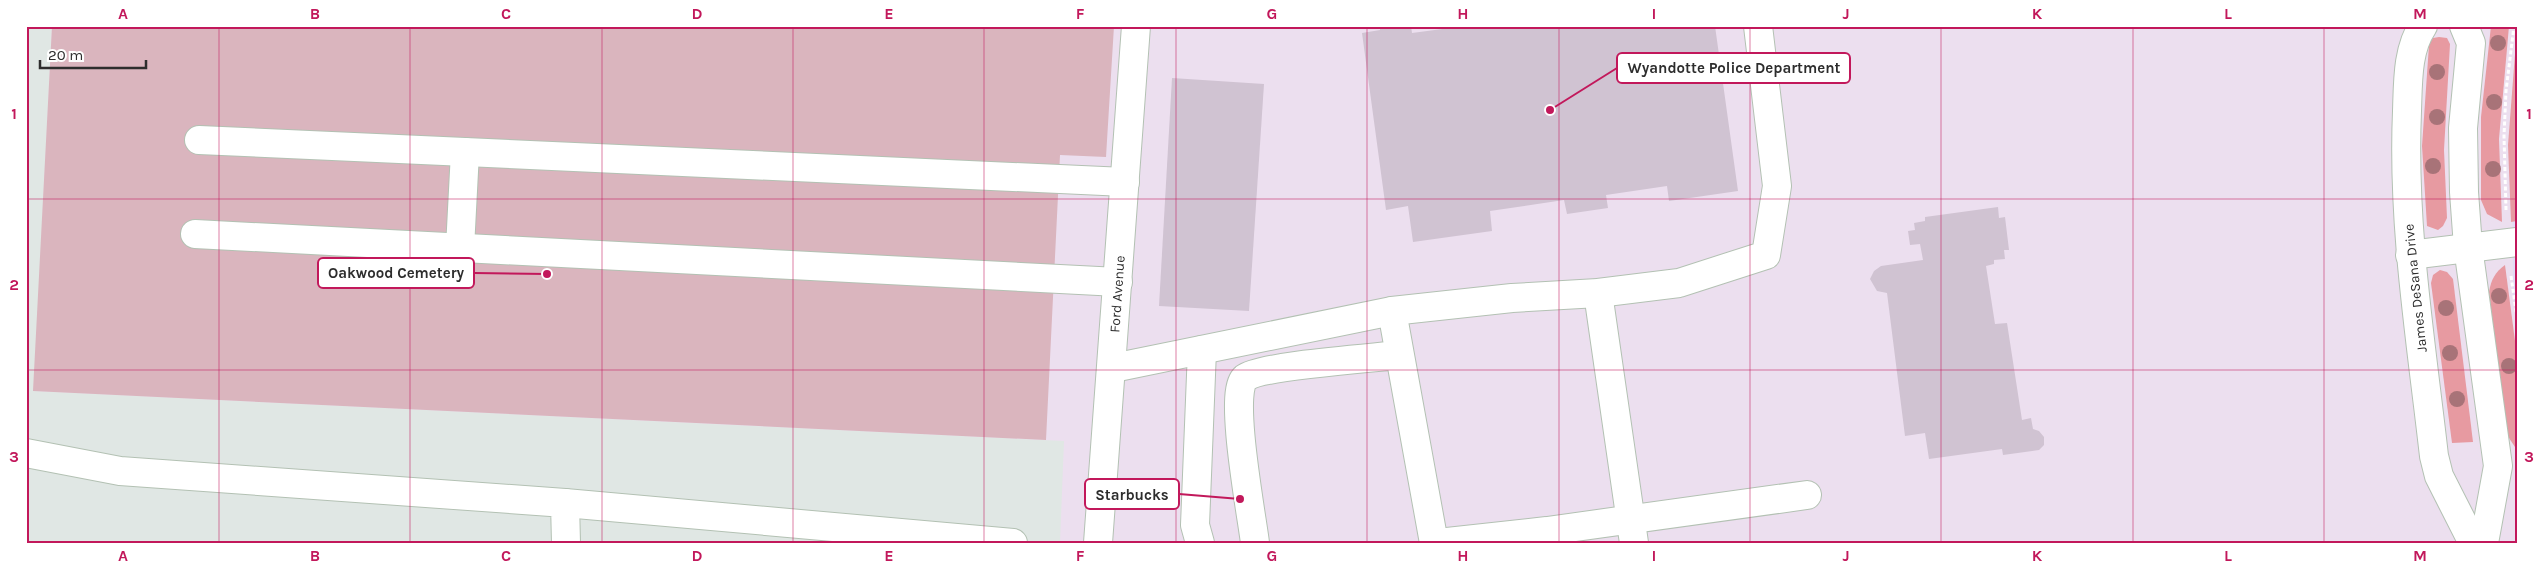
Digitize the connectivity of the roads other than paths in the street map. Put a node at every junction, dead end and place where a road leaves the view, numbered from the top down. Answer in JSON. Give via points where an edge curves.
{"nodes":[{"id":1,"x":1758,"y":26,"type":"edge"},
{"id":2,"x":2423,"y":26,"type":"edge"},
{"id":3,"x":2464,"y":26,"type":"edge"},
{"id":4,"x":1135,"y":36,"type":"edge"},
{"id":5,"x":199,"y":140,"type":"dead end"},
{"id":6,"x":465,"y":152,"type":"junction"},
{"id":7,"x":1125,"y":182,"type":"junction"},
{"id":8,"x":195,"y":234,"type":"dead end"},
{"id":9,"x":2517,"y":242,"type":"edge"},
{"id":10,"x":2468,"y":247,"type":"junction"},
{"id":11,"x":460,"y":248,"type":"junction"},
{"id":12,"x":2410,"y":255,"type":"junction"},
{"id":13,"x":1118,"y":282,"type":"junction"},
{"id":14,"x":1598,"y":294,"type":"junction"},
{"id":15,"x":1392,"y":311,"type":"junction"},
{"id":16,"x":1202,"y":350,"type":"junction"},
{"id":17,"x":1399,"y":355,"type":"junction"},
{"id":18,"x":1113,"y":368,"type":"junction"},
{"id":19,"x":26,"y":453,"type":"edge"},
{"id":20,"x":1808,"y":495,"type":"dead end"},
{"id":21,"x":565,"y":502,"type":"junction"},
{"id":22,"x":1632,"y":531,"type":"edge"},
{"id":23,"x":566,"y":543,"type":"edge"},
{"id":24,"x":1013,"y":543,"type":"edge"},
{"id":25,"x":1098,"y":543,"type":"edge"},
{"id":26,"x":1200,"y":543,"type":"edge"},
{"id":27,"x":1255,"y":543,"type":"edge"},
{"id":28,"x":1436,"y":543,"type":"edge"},
{"id":29,"x":2473,"y":543,"type":"edge"},
{"id":30,"x":2484,"y":543,"type":"edge"}],
"edges":[{"from":1,"to":14,"type":"street","via":[[1777,186],[1766,255],[1679,283]]},
{"from":2,"to":12,"type":"street","name":"James DeSana Drive","via":[[2415,38],[2408,81],[2405,165]]},
{"from":3,"to":10,"type":"street","via":[[2471,43],[2463,128]]},
{"from":4,"to":7,"type":"street","name":"Ford Avenue"},
{"from":5,"to":6,"type":"street"},
{"from":6,"to":7,"type":"street"},
{"from":6,"to":11,"type":"street"},
{"from":7,"to":13,"type":"street","name":"Ford Avenue"},
{"from":8,"to":11,"type":"street"},
{"from":9,"to":10,"type":"street"},
{"from":10,"to":12,"type":"street"},
{"from":10,"to":30,"type":"street","via":[[2498,466]]},
{"from":11,"to":13,"type":"street"},
{"from":12,"to":29,"type":"street","name":"James DeSana Drive","via":[[2434,456],[2439,476]]},
{"from":13,"to":18,"type":"street","name":"Ford Avenue"},
{"from":14,"to":15,"type":"street","via":[[1512,298]]},
{"from":14,"to":22,"type":"street"},
{"from":15,"to":16,"type":"street"},
{"from":15,"to":17,"type":"street"},
{"from":16,"to":18,"type":"street"},
{"from":16,"to":26,"type":"street","via":[[1195,525]]},
{"from":17,"to":27,"type":"street","via":[[1275,369],[1244,378],[1239,386],[1238,416]]},
{"from":17,"to":28,"type":"street"},
{"from":18,"to":25,"type":"street","name":"Ford Avenue"},
{"from":19,"to":21,"type":"street","via":[[120,471]]},
{"from":20,"to":22,"type":"street"},
{"from":21,"to":23,"type":"street"},
{"from":21,"to":24,"type":"street"},
{"from":22,"to":28,"type":"street"}]}
